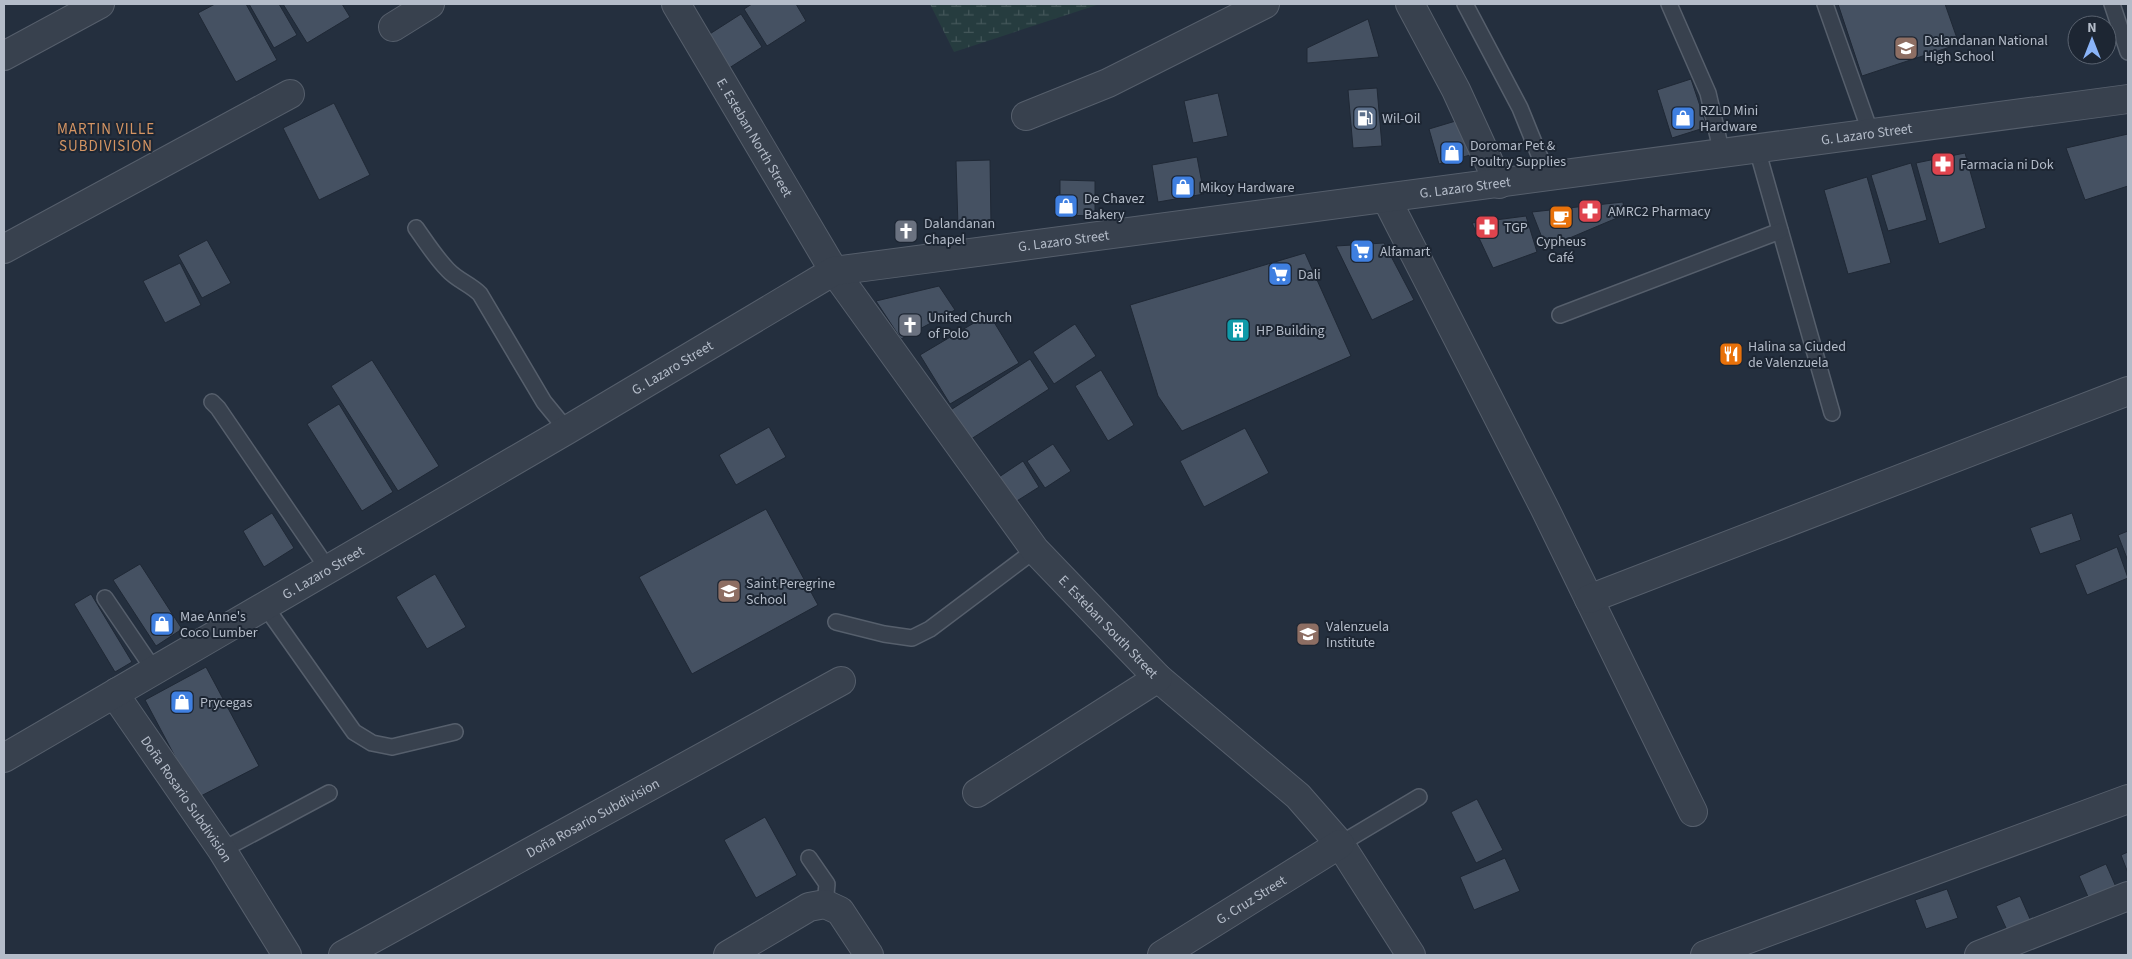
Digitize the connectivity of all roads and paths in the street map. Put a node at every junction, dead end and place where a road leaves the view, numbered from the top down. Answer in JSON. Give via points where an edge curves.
{"nodes":[{"id":1,"x":100,"y":4,"type":"edge"},
{"id":2,"x":430,"y":4,"type":"edge"},
{"id":3,"x":676,"y":4,"type":"edge"},
{"id":4,"x":1265,"y":4,"type":"edge"},
{"id":5,"x":1410,"y":4,"type":"edge"},
{"id":6,"x":1465,"y":4,"type":"edge"},
{"id":7,"x":1669,"y":4,"type":"edge"},
{"id":8,"x":1825,"y":4,"type":"edge"},
{"id":9,"x":2112,"y":4,"type":"edge"},
{"id":10,"x":393,"y":27,"type":"dead end"},
{"id":11,"x":2128,"y":52,"type":"edge"},
{"id":12,"x":4,"y":56,"type":"edge"},
{"id":13,"x":290,"y":94,"type":"dead end"},
{"id":14,"x":2128,"y":99,"type":"edge"},
{"id":15,"x":1026,"y":116,"type":"dead end"},
{"id":16,"x":1871,"y":134,"type":"junction"},
{"id":17,"x":1757,"y":149,"type":"junction"},
{"id":18,"x":1722,"y":154,"type":"junction"},
{"id":19,"x":1548,"y":177,"type":"junction"},
{"id":20,"x":1499,"y":184,"type":"junction"},
{"id":21,"x":1386,"y":198,"type":"junction"},
{"id":22,"x":416,"y":228,"type":"dead end"},
{"id":23,"x":1780,"y":231,"type":"junction"},
{"id":24,"x":6,"y":241,"type":"edge"},
{"id":25,"x":834,"y":271,"type":"junction"},
{"id":26,"x":1560,"y":315,"type":"dead end"},
{"id":27,"x":2128,"y":391,"type":"edge"},
{"id":28,"x":212,"y":402,"type":"dead end"},
{"id":29,"x":1832,"y":413,"type":"dead end"},
{"id":30,"x":567,"y":430,"type":"junction"},
{"id":31,"x":1035,"y":550,"type":"junction"},
{"id":32,"x":328,"y":569,"type":"junction"},
{"id":33,"x":105,"y":598,"type":"dead end"},
{"id":34,"x":1589,"y":599,"type":"junction"},
{"id":35,"x":265,"y":606,"type":"junction"},
{"id":36,"x":836,"y":622,"type":"dead end"},
{"id":37,"x":154,"y":670,"type":"junction"},
{"id":38,"x":1158,"y":678,"type":"junction"},
{"id":39,"x":841,"y":681,"type":"dead end"},
{"id":40,"x":116,"y":692,"type":"junction"},
{"id":41,"x":455,"y":732,"type":"dead end"},
{"id":42,"x":4,"y":758,"type":"edge"},
{"id":43,"x":329,"y":793,"type":"dead end"},
{"id":44,"x":977,"y":793,"type":"dead end"},
{"id":45,"x":1419,"y":797,"type":"dead end"},
{"id":46,"x":2128,"y":799,"type":"edge"},
{"id":47,"x":1693,"y":812,"type":"dead end"},
{"id":48,"x":1340,"y":844,"type":"junction"},
{"id":49,"x":222,"y":850,"type":"junction"},
{"id":50,"x":809,"y":858,"type":"dead end"},
{"id":51,"x":2128,"y":896,"type":"edge"},
{"id":52,"x":825,"y":904,"type":"junction"},
{"id":53,"x":287,"y":955,"type":"edge"},
{"id":54,"x":343,"y":955,"type":"edge"},
{"id":55,"x":728,"y":955,"type":"edge"},
{"id":56,"x":869,"y":955,"type":"edge"},
{"id":57,"x":1162,"y":955,"type":"edge"},
{"id":58,"x":1411,"y":955,"type":"edge"},
{"id":59,"x":1705,"y":955,"type":"edge"},
{"id":60,"x":1979,"y":955,"type":"edge"}],
"edges":[{"from":1,"to":12,"type":"street"},
{"from":2,"to":10,"type":"street"},
{"from":3,"to":25,"type":"street","name":"E. Esteban North Street"},
{"from":4,"to":15,"type":"street","via":[[1108,83]]},
{"from":5,"to":20,"type":"street","via":[[1456,90]]},
{"from":6,"to":19,"type":"lane","via":[[1520,108]]},
{"from":7,"to":18,"type":"lane","via":[[1708,93]]},
{"from":8,"to":16,"type":"lane"},
{"from":9,"to":11,"type":"lane"},
{"from":13,"to":24,"type":"street"},
{"from":14,"to":16,"type":"street","name":"G. Lazaro Street"},
{"from":16,"to":17,"type":"street","name":"G. Lazaro Street"},
{"from":17,"to":18,"type":"street","name":"G. Lazaro Street"},
{"from":17,"to":23,"type":"lane"},
{"from":18,"to":19,"type":"street","name":"G. Lazaro Street"},
{"from":19,"to":20,"type":"street","name":"G. Lazaro Street"},
{"from":20,"to":21,"type":"street","name":"G. Lazaro Street"},
{"from":21,"to":25,"type":"street","name":"G. Lazaro Street"},
{"from":21,"to":34,"type":"street"},
{"from":22,"to":30,"type":"lane","via":[[447,270],[480,294],[544,402]]},
{"from":23,"to":26,"type":"lane"},
{"from":23,"to":29,"type":"lane"},
{"from":25,"to":30,"type":"street","name":"G. Lazaro Street"},
{"from":25,"to":31,"type":"street","name":"E. Esteban South Street"},
{"from":27,"to":34,"type":"street"},
{"from":28,"to":32,"type":"lane"},
{"from":30,"to":32,"type":"street","name":"G. Lazaro Street"},
{"from":31,"to":36,"type":"lane","via":[[912,638]]},
{"from":31,"to":38,"type":"street","name":"E. Esteban South Street"},
{"from":32,"to":35,"type":"street","name":"G. Lazaro Street"},
{"from":33,"to":37,"type":"lane"},
{"from":34,"to":47,"type":"street"},
{"from":35,"to":37,"type":"street","name":"G. Lazaro Street"},
{"from":35,"to":41,"type":"lane","via":[[354,732],[372,744],[392,747]]},
{"from":37,"to":40,"type":"street","name":"G. Lazaro Street"},
{"from":38,"to":44,"type":"street"},
{"from":38,"to":48,"type":"street","name":"E. Esteban South Street","via":[[1298,796]]},
{"from":39,"to":54,"type":"street","name":"Doña Rosario Subdivision"},
{"from":40,"to":42,"type":"street","name":"G. Lazaro Street"},
{"from":40,"to":49,"type":"street","name":"Doña Rosario Subdivision"},
{"from":43,"to":49,"type":"lane"},
{"from":45,"to":48,"type":"lane"},
{"from":46,"to":59,"type":"street"},
{"from":48,"to":57,"type":"street","name":"G. Cruz Street"},
{"from":48,"to":58,"type":"street","name":"E. Esteban South Street"},
{"from":49,"to":53,"type":"street","name":"Doña Rosario Subdivision"},
{"from":50,"to":52,"type":"lane","via":[[827,884]]},
{"from":51,"to":60,"type":"street"},
{"from":52,"to":55,"type":"street","via":[[809,907]]},
{"from":52,"to":56,"type":"street","via":[[840,911]]}]}
